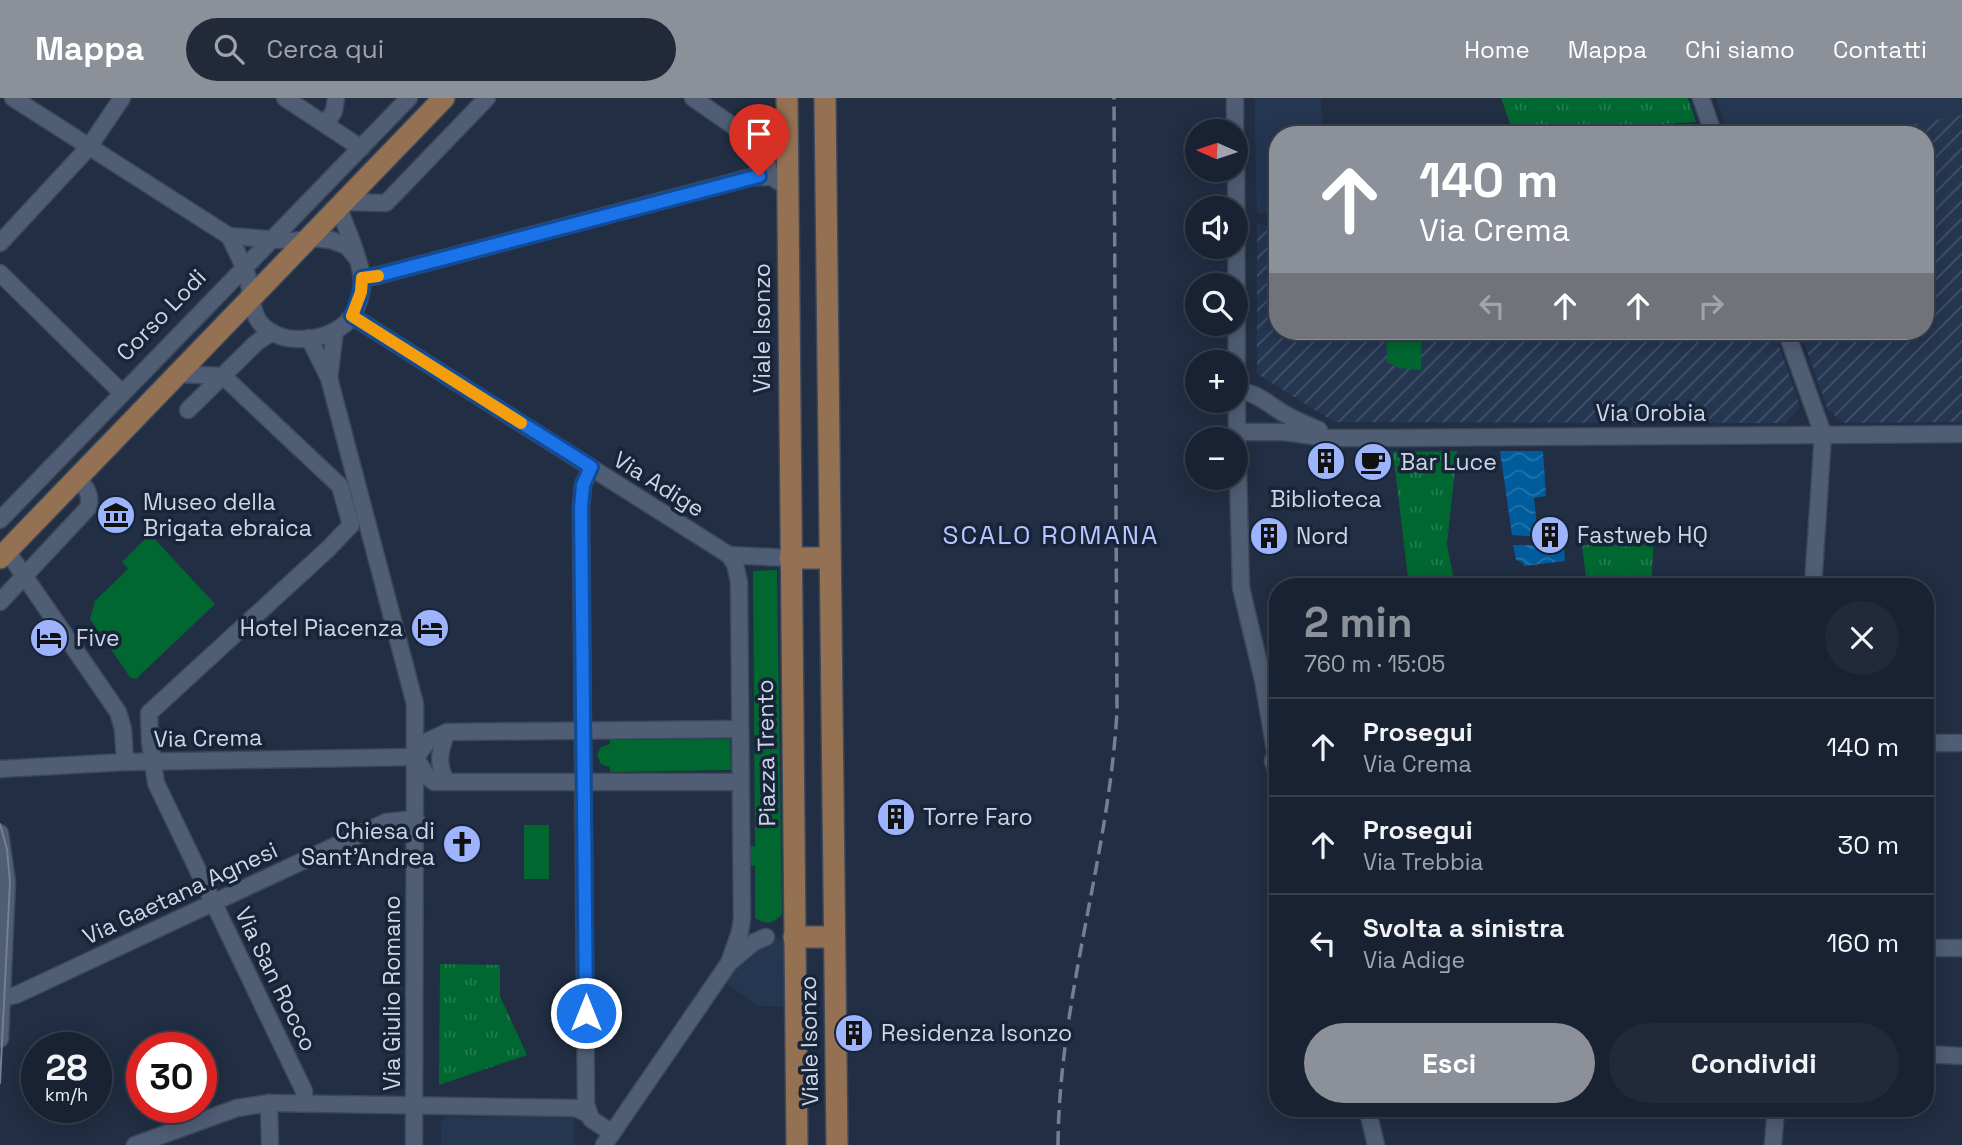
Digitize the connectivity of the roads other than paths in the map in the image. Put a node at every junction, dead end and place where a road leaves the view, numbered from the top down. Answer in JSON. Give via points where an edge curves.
{"nodes":[{"id":1,"x":13,"y":98,"type":"edge"},
{"id":2,"x":122,"y":98,"type":"edge"},
{"id":3,"x":285,"y":98,"type":"edge"},
{"id":4,"x":337,"y":98,"type":"edge"},
{"id":5,"x":409,"y":98,"type":"edge"},
{"id":6,"x":444,"y":98,"type":"edge"},
{"id":7,"x":487,"y":98,"type":"edge"},
{"id":8,"x":693,"y":98,"type":"edge"},
{"id":9,"x":787,"y":98,"type":"edge"},
{"id":10,"x":825,"y":98,"type":"edge"},
{"id":11,"x":1235,"y":98,"type":"edge"},
{"id":12,"x":1701,"y":98,"type":"edge"},
{"id":13,"x":1236,"y":119,"type":"edge"},
{"id":14,"x":326,"y":124,"type":"junction"},
{"id":15,"x":1711,"y":126,"type":"edge"},
{"id":16,"x":89,"y":147,"type":"junction"},
{"id":17,"x":361,"y":148,"type":"junction"},
{"id":18,"x":780,"y":182,"type":"junction"},
{"id":19,"x":1236,"y":182,"type":"edge"},
{"id":20,"x":342,"y":205,"type":"junction"},
{"id":21,"x":229,"y":236,"type":"junction"},
{"id":22,"x":309,"y":239,"type":"junction"},
{"id":23,"x":271,"y":240,"type":"junction"},
{"id":24,"x":0,"y":243,"type":"edge"},
{"id":25,"x":355,"y":256,"type":"junction"},
{"id":26,"x":244,"y":267,"type":"junction"},
{"id":27,"x":0,"y":274,"type":"edge"},
{"id":28,"x":362,"y":278,"type":"junction"},
{"id":29,"x":252,"y":298,"type":"junction"},
{"id":30,"x":352,"y":316,"type":"junction"},
{"id":31,"x":335,"y":331,"type":"junction"},
{"id":32,"x":272,"y":332,"type":"junction"},
{"id":33,"x":309,"y":338,"type":"junction"},
{"id":34,"x":1789,"y":340,"type":"edge"},
{"id":35,"x":1237,"y":350,"type":"edge"},
{"id":36,"x":178,"y":374,"type":"junction"},
{"id":37,"x":223,"y":376,"type":"junction"},
{"id":38,"x":329,"y":378,"type":"junction"},
{"id":39,"x":1248,"y":392,"type":"edge"},
{"id":40,"x":122,"y":393,"type":"junction"},
{"id":41,"x":188,"y":410,"type":"dead end"},
{"id":42,"x":1282,"y":412,"type":"junction"},
{"id":43,"x":1248,"y":432,"type":"edge"},
{"id":44,"x":1270,"y":432,"type":"junction"},
{"id":45,"x":1823,"y":434,"type":"junction"},
{"id":46,"x":1962,"y":434,"type":"edge"},
{"id":47,"x":1340,"y":438,"type":"junction"},
{"id":48,"x":591,"y":467,"type":"junction"},
{"id":49,"x":353,"y":471,"type":"junction"},
{"id":50,"x":329,"y":477,"type":"junction"},
{"id":51,"x":78,"y":478,"type":"junction"},
{"id":52,"x":1238,"y":490,"type":"edge"},
{"id":53,"x":0,"y":520,"type":"edge"},
{"id":54,"x":3,"y":555,"type":"edge"},
{"id":55,"x":729,"y":555,"type":"junction"},
{"id":56,"x":780,"y":558,"type":"junction"},
{"id":57,"x":830,"y":558,"type":"junction"},
{"id":58,"x":25,"y":576,"type":"junction"},
{"id":59,"x":1814,"y":578,"type":"edge"},
{"id":60,"x":739,"y":582,"type":"junction"},
{"id":61,"x":0,"y":602,"type":"edge"},
{"id":62,"x":1263,"y":680,"type":"junction"},
{"id":63,"x":1269,"y":697,"type":"edge"},
{"id":64,"x":1269,"y":711,"type":"edge"},
{"id":65,"x":118,"y":712,"type":"junction"},
{"id":66,"x":149,"y":713,"type":"junction"},
{"id":67,"x":740,"y":729,"type":"junction"},
{"id":68,"x":584,"y":731,"type":"junction"},
{"id":69,"x":447,"y":732,"type":"junction"},
{"id":70,"x":1962,"y":743,"type":"edge"},
{"id":71,"x":1934,"y":744,"type":"edge"},
{"id":72,"x":416,"y":757,"type":"junction"},
{"id":73,"x":152,"y":761,"type":"junction"},
{"id":74,"x":125,"y":762,"type":"junction"},
{"id":75,"x":0,"y":769,"type":"edge"},
{"id":76,"x":447,"y":782,"type":"junction"},
{"id":77,"x":584,"y":782,"type":"junction"},
{"id":78,"x":741,"y":782,"type":"junction"},
{"id":79,"x":416,"y":819,"type":"junction"},
{"id":80,"x":0,"y":833,"type":"edge"},
{"id":81,"x":213,"y":902,"type":"junction"},
{"id":82,"x":742,"y":919,"type":"junction"},
{"id":83,"x":766,"y":937,"type":"junction"},
{"id":84,"x":794,"y":937,"type":"junction"},
{"id":85,"x":834,"y":937,"type":"junction"},
{"id":86,"x":1962,"y":947,"type":"edge"},
{"id":87,"x":1934,"y":948,"type":"edge"},
{"id":88,"x":729,"y":963,"type":"junction"},
{"id":89,"x":2,"y":998,"type":"junction"},
{"id":90,"x":0,"y":1039,"type":"edge"},
{"id":91,"x":1934,"y":1054,"type":"edge"},
{"id":92,"x":1962,"y":1056,"type":"edge"},
{"id":93,"x":269,"y":1103,"type":"junction"},
{"id":94,"x":304,"y":1103,"type":"junction"},
{"id":95,"x":415,"y":1106,"type":"junction"},
{"id":96,"x":588,"y":1114,"type":"junction"},
{"id":97,"x":1369,"y":1117,"type":"edge"},
{"id":98,"x":1775,"y":1117,"type":"edge"},
{"id":99,"x":608,"y":1139,"type":"edge"},
{"id":100,"x":135,"y":1145,"type":"edge"},
{"id":101,"x":270,"y":1145,"type":"edge"},
{"id":102,"x":415,"y":1145,"type":"edge"},
{"id":103,"x":797,"y":1145,"type":"edge"},
{"id":104,"x":836,"y":1145,"type":"edge"},
{"id":105,"x":1376,"y":1145,"type":"edge"},
{"id":106,"x":1773,"y":1145,"type":"edge"}],
"edges":[{"from":1,"to":16,"type":"street"},
{"from":2,"to":16,"type":"street"},
{"from":3,"to":14,"type":"street"},
{"from":4,"to":14,"type":"street"},
{"from":5,"to":17,"type":"street","name":"Corso Lodi"},
{"from":6,"to":20,"type":"main road"},
{"from":7,"to":20,"type":"street","via":[[386,203]]},
{"from":8,"to":18,"type":"street","via":[[759,144]]},
{"from":9,"to":18,"type":"main road","name":"Viale Isonzo"},
{"from":10,"to":57,"type":"main road"},
{"from":11,"to":13,"type":"street"},
{"from":12,"to":15,"type":"street"},
{"from":14,"to":17,"type":"street"},
{"from":16,"to":21,"type":"street"},
{"from":16,"to":24,"type":"street"},
{"from":17,"to":23,"type":"street","name":"Corso Lodi"},
{"from":18,"to":28,"type":"street","via":[[759,176],[744,178]]},
{"from":18,"to":56,"type":"main road","name":"Viale Isonzo"},
{"from":19,"to":35,"type":"street"},
{"from":20,"to":22,"type":"main road"},
{"from":20,"to":25,"type":"street"},
{"from":21,"to":23,"type":"street"},
{"from":21,"to":26,"type":"street"},
{"from":22,"to":23,"type":"street"},
{"from":22,"to":25,"type":"street","via":[[337,241]]},
{"from":22,"to":29,"type":"main road"},
{"from":23,"to":26,"type":"street","name":"Corso Lodi"},
{"from":25,"to":28,"type":"street"},
{"from":26,"to":29,"type":"street"},
{"from":26,"to":40,"type":"street","name":"Corso Lodi"},
{"from":27,"to":40,"type":"street"},
{"from":28,"to":30,"type":"street"},
{"from":29,"to":32,"type":"street","via":[[258,320]]},
{"from":29,"to":36,"type":"main road"},
{"from":30,"to":31,"type":"street"},
{"from":30,"to":48,"type":"street","name":"Via Adige"},
{"from":31,"to":33,"type":"street"},
{"from":31,"to":38,"type":"street"},
{"from":32,"to":33,"type":"street"},
{"from":32,"to":37,"type":"street"},
{"from":33,"to":38,"type":"street"},
{"from":34,"to":45,"type":"street"},
{"from":36,"to":37,"type":"street"},
{"from":36,"to":51,"type":"main road"},
{"from":37,"to":41,"type":"street"},
{"from":37,"to":50,"type":"street"},
{"from":38,"to":49,"type":"street","name":"Via Giulio Romano"},
{"from":39,"to":42,"type":"street"},
{"from":40,"to":53,"type":"street","name":"Corso Lodi"},
{"from":42,"to":44,"type":"street","via":[[1282,423]]},
{"from":42,"to":47,"type":"street"},
{"from":43,"to":44,"type":"street","name":"Via Orobia"},
{"from":44,"to":47,"type":"street","name":"Via Orobia"},
{"from":45,"to":46,"type":"street","name":"Via Orobia"},
{"from":45,"to":47,"type":"street","name":"Via Orobia"},
{"from":45,"to":59,"type":"street"},
{"from":48,"to":55,"type":"street","name":"Via Adige"},
{"from":48,"to":68,"type":"street","via":[[581,507]]},
{"from":49,"to":50,"type":"street"},
{"from":49,"to":72,"type":"street","name":"Via Giulio Romano","via":[[415,704]]},
{"from":50,"to":66,"type":"street","via":[[342,491],[351,525]]},
{"from":51,"to":54,"type":"main road"},
{"from":51,"to":58,"type":"street","via":[[86,488],[88,508]]},
{"from":52,"to":62,"type":"street","via":[[1241,588]]},
{"from":54,"to":58,"type":"street"},
{"from":55,"to":56,"type":"street"},
{"from":55,"to":60,"type":"street","name":"Piazza Trento"},
{"from":56,"to":57,"type":"main road"},
{"from":56,"to":60,"type":"street","via":[[748,567]]},
{"from":56,"to":84,"type":"main road","name":"Piazza Trento"},
{"from":57,"to":85,"type":"main road"},
{"from":58,"to":61,"type":"street"},
{"from":58,"to":65,"type":"street"},
{"from":60,"to":67,"type":"street","name":"Piazza Trento"},
{"from":62,"to":63,"type":"street"},
{"from":62,"to":64,"type":"street"},
{"from":65,"to":66,"type":"street"},
{"from":65,"to":74,"type":"street"},
{"from":66,"to":73,"type":"street","name":"Via San Rocco"},
{"from":67,"to":68,"type":"street"},
{"from":67,"to":78,"type":"street","name":"Piazza Trento"},
{"from":68,"to":69,"type":"street"},
{"from":68,"to":77,"type":"street"},
{"from":69,"to":72,"type":"street","via":[[428,741]]},
{"from":69,"to":76,"type":"street","via":[[439,758]]},
{"from":70,"to":71,"type":"street"},
{"from":72,"to":73,"type":"street","name":"Via Crema"},
{"from":72,"to":76,"type":"street","via":[[434,782]]},
{"from":72,"to":79,"type":"street","name":"Via Giulio Romano"},
{"from":73,"to":74,"type":"street","name":"Via Crema"},
{"from":73,"to":81,"type":"street","name":"Via San Rocco","via":[[156,783]]},
{"from":74,"to":75,"type":"street","name":"Via Crema"},
{"from":76,"to":77,"type":"street"},
{"from":77,"to":78,"type":"street"},
{"from":77,"to":96,"type":"street"},
{"from":78,"to":82,"type":"street","name":"Piazza Trento"},
{"from":79,"to":81,"type":"street","name":"Via Gaetana Agnesi","via":[[386,822]]},
{"from":79,"to":95,"type":"street","name":"Via Giulio Romano"},
{"from":80,"to":89,"type":"street","via":[[7,882]]},
{"from":81,"to":89,"type":"street","name":"Via Gaetana Agnesi"},
{"from":81,"to":94,"type":"street","name":"Via San Rocco","via":[[304,1091]]},
{"from":82,"to":83,"type":"street","via":[[753,934]]},
{"from":82,"to":88,"type":"street","name":"Piazza Trento"},
{"from":83,"to":84,"type":"street"},
{"from":83,"to":88,"type":"street"},
{"from":84,"to":85,"type":"main road"},
{"from":84,"to":103,"type":"main road","name":"Viale Isonzo"},
{"from":85,"to":104,"type":"main road","name":"Viale Isonzo"},
{"from":86,"to":87,"type":"street"},
{"from":88,"to":99,"type":"street"},
{"from":89,"to":90,"type":"street"},
{"from":91,"to":92,"type":"street"},
{"from":93,"to":94,"type":"street"},
{"from":93,"to":100,"type":"street","via":[[237,1108]]},
{"from":93,"to":101,"type":"street"},
{"from":94,"to":95,"type":"street"},
{"from":95,"to":96,"type":"street","via":[[576,1108]]},
{"from":95,"to":102,"type":"street","name":"Via Giulio Romano"},
{"from":96,"to":99,"type":"street"},
{"from":97,"to":105,"type":"street"},
{"from":98,"to":106,"type":"street"}]}
